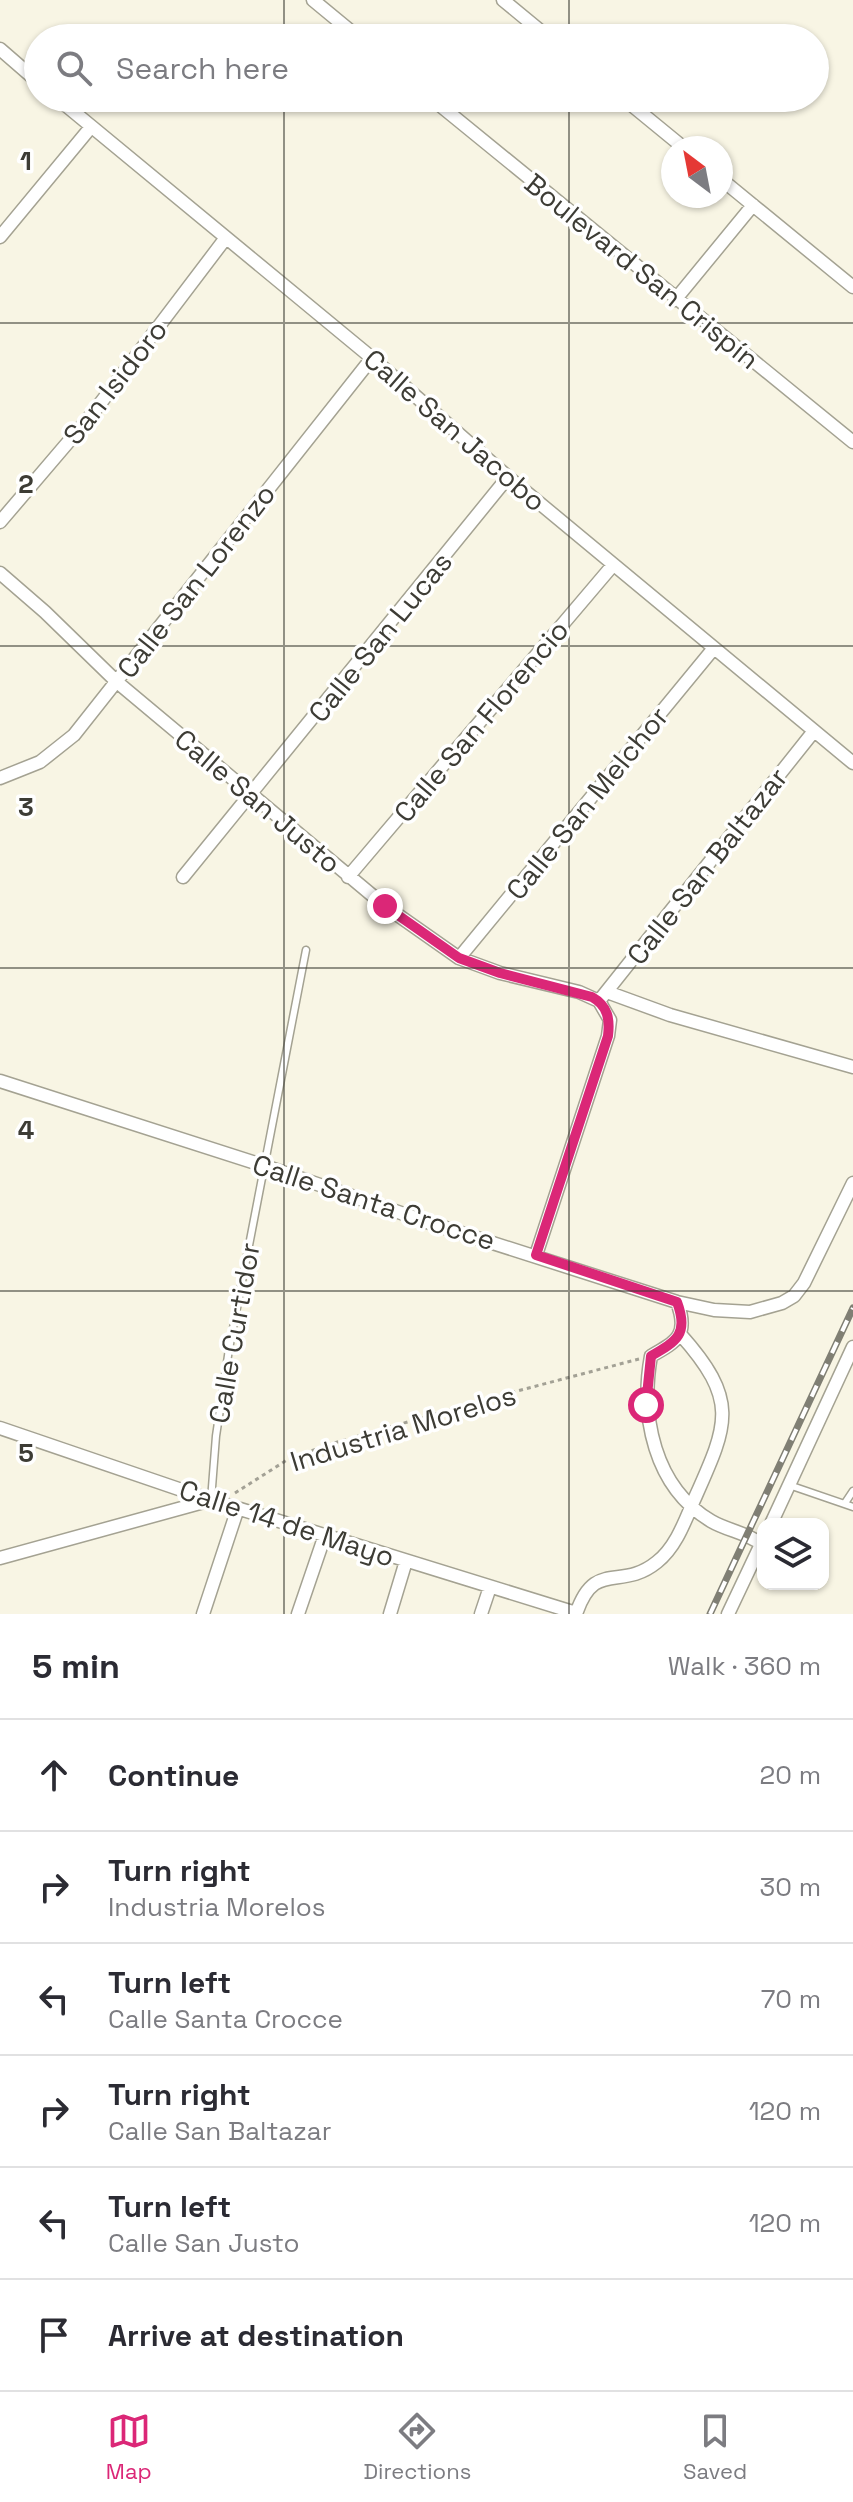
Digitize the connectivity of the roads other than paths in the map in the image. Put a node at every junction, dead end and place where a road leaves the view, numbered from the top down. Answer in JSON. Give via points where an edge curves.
{"nodes":[{"id":1,"x":313,"y":0,"type":"edge"},
{"id":2,"x":503,"y":0,"type":"edge"},
{"id":3,"x":342,"y":24,"type":"edge"},
{"id":4,"x":532,"y":24,"type":"edge"},
{"id":5,"x":0,"y":49,"type":"edge"},
{"id":6,"x":24,"y":70,"type":"edge"},
{"id":7,"x":73,"y":112,"type":"edge"},
{"id":8,"x":448,"y":112,"type":"edge"},
{"id":9,"x":640,"y":112,"type":"edge"},
{"id":10,"x":91,"y":127,"type":"junction"},
{"id":11,"x":669,"y":136,"type":"edge"},
{"id":12,"x":733,"y":189,"type":"edge"},
{"id":13,"x":753,"y":205,"type":"junction"},
{"id":14,"x":0,"y":237,"type":"edge"},
{"id":15,"x":225,"y":239,"type":"junction"},
{"id":16,"x":853,"y":287,"type":"edge"},
{"id":17,"x":675,"y":300,"type":"junction"},
{"id":18,"x":372,"y":358,"type":"junction"},
{"id":19,"x":853,"y":442,"type":"edge"},
{"id":20,"x":508,"y":477,"type":"junction"},
{"id":21,"x":0,"y":522,"type":"edge"},
{"id":22,"x":613,"y":565,"type":"junction"},
{"id":23,"x":0,"y":573,"type":"edge"},
{"id":24,"x":714,"y":648,"type":"junction"},
{"id":25,"x":117,"y":682,"type":"junction"},
{"id":26,"x":814,"y":731,"type":"junction"},
{"id":27,"x":853,"y":763,"type":"edge"},
{"id":28,"x":0,"y":778,"type":"edge"},
{"id":29,"x":251,"y":796,"type":"junction"},
{"id":30,"x":183,"y":877,"type":"dead end"},
{"id":31,"x":348,"y":877,"type":"junction"},
{"id":32,"x":306,"y":950,"type":"dead end"},
{"id":33,"x":459,"y":958,"type":"junction"},
{"id":34,"x":603,"y":996,"type":"junction"},
{"id":35,"x":853,"y":1067,"type":"edge"},
{"id":36,"x":0,"y":1081,"type":"edge"},
{"id":37,"x":265,"y":1166,"type":"junction"},
{"id":38,"x":853,"y":1183,"type":"edge"},
{"id":39,"x":536,"y":1255,"type":"junction"},
{"id":40,"x":677,"y":1302,"type":"junction"},
{"id":41,"x":680,"y":1334,"type":"junction"},
{"id":42,"x":853,"y":1347,"type":"edge"},
{"id":43,"x":0,"y":1428,"type":"edge"},
{"id":44,"x":789,"y":1485,"type":"junction"},
{"id":45,"x":853,"y":1491,"type":"edge"},
{"id":46,"x":211,"y":1500,"type":"junction"},
{"id":47,"x":845,"y":1503,"type":"junction"},
{"id":48,"x":691,"y":1506,"type":"junction"},
{"id":49,"x":853,"y":1507,"type":"edge"},
{"id":50,"x":238,"y":1508,"type":"junction"},
{"id":51,"x":774,"y":1518,"type":"edge"},
{"id":52,"x":325,"y":1535,"type":"junction"},
{"id":53,"x":757,"y":1539,"type":"edge"},
{"id":54,"x":757,"y":1553,"type":"edge"},
{"id":55,"x":0,"y":1558,"type":"edge"},
{"id":56,"x":406,"y":1561,"type":"junction"},
{"id":57,"x":490,"y":1587,"type":"junction"},
{"id":58,"x":576,"y":1613,"type":"edge"},
{"id":59,"x":203,"y":1614,"type":"edge"},
{"id":60,"x":298,"y":1614,"type":"edge"},
{"id":61,"x":390,"y":1614,"type":"edge"},
{"id":62,"x":481,"y":1614,"type":"edge"},
{"id":63,"x":728,"y":1614,"type":"edge"}],
"edges":[{"from":1,"to":3,"type":"street"},
{"from":2,"to":4,"type":"street"},
{"from":5,"to":6,"type":"street"},
{"from":7,"to":10,"type":"street","name":"Calle San Jacobo"},
{"from":8,"to":17,"type":"street","name":"Boulevard San Crispín"},
{"from":9,"to":11,"type":"street"},
{"from":10,"to":14,"type":"street"},
{"from":10,"to":15,"type":"street","name":"Calle San Jacobo"},
{"from":12,"to":13,"type":"street"},
{"from":13,"to":16,"type":"street"},
{"from":13,"to":17,"type":"street"},
{"from":15,"to":18,"type":"street","name":"Calle San Jacobo"},
{"from":15,"to":21,"type":"street","name":"San Isidoro","via":[[93,413]]},
{"from":17,"to":19,"type":"street","name":"Boulevard San Crispín"},
{"from":18,"to":20,"type":"street","name":"Calle San Jacobo"},
{"from":18,"to":25,"type":"street","name":"Calle San Lorenzo"},
{"from":20,"to":22,"type":"street","name":"Calle San Jacobo"},
{"from":20,"to":29,"type":"street","name":"Calle San Lucas"},
{"from":22,"to":24,"type":"street","name":"Calle San Jacobo"},
{"from":22,"to":31,"type":"street","name":"Calle San Florencio"},
{"from":23,"to":25,"type":"street","name":"Calle San Justo"},
{"from":24,"to":26,"type":"street","name":"Calle San Jacobo"},
{"from":24,"to":33,"type":"street","name":"Calle San Melchor"},
{"from":25,"to":28,"type":"street","name":"Calle San Lorenzo","via":[[62,747]]},
{"from":25,"to":29,"type":"street","name":"Calle San Justo"},
{"from":26,"to":27,"type":"street","name":"Calle San Jacobo"},
{"from":26,"to":34,"type":"street","name":"Calle San Baltazar"},
{"from":29,"to":30,"type":"street","name":"Calle San Lucas"},
{"from":29,"to":31,"type":"street","name":"Calle San Justo"},
{"from":31,"to":33,"type":"street","name":"Calle San Justo"},
{"from":32,"to":37,"type":"lane","name":"Calle Curtidor"},
{"from":33,"to":34,"type":"street","name":"Calle San Justo","via":[[500,973]]},
{"from":34,"to":35,"type":"street","name":"Calle San Justo"},
{"from":34,"to":39,"type":"street","via":[[608,1036]]},
{"from":36,"to":37,"type":"street","name":"Calle Santa Crocce"},
{"from":37,"to":39,"type":"street","name":"Calle Santa Crocce"},
{"from":37,"to":46,"type":"lane","name":"Calle Curtidor","via":[[225,1372]]},
{"from":38,"to":40,"type":"street","name":"Calle Santa Crocce","via":[[794,1296],[750,1312]]},
{"from":39,"to":40,"type":"street","name":"Calle Santa Crocce"},
{"from":40,"to":41,"type":"street"},
{"from":41,"to":48,"type":"street","via":[[713,1374],[724,1417],[718,1445]]},
{"from":41,"to":48,"type":"street","via":[[651,1356],[645,1394],[661,1462]]},
{"from":42,"to":44,"type":"street"},
{"from":43,"to":46,"type":"street","name":"Calle 14 de Mayo"},
{"from":44,"to":47,"type":"lane"},
{"from":44,"to":51,"type":"street"},
{"from":45,"to":47,"type":"lane"},
{"from":46,"to":50,"type":"street","name":"Calle 14 de Mayo"},
{"from":46,"to":55,"type":"street"},
{"from":47,"to":49,"type":"lane"},
{"from":48,"to":53,"type":"street","via":[[711,1521]]},
{"from":48,"to":58,"type":"street","via":[[662,1557],[634,1575],[589,1586]]},
{"from":50,"to":52,"type":"street","name":"Calle 14 de Mayo"},
{"from":50,"to":59,"type":"street"},
{"from":52,"to":56,"type":"street","name":"Calle 14 de Mayo"},
{"from":52,"to":60,"type":"street"},
{"from":54,"to":63,"type":"street"},
{"from":56,"to":57,"type":"street","name":"Calle 14 de Mayo"},
{"from":56,"to":61,"type":"street"},
{"from":57,"to":58,"type":"street","name":"Calle 14 de Mayo"},
{"from":57,"to":62,"type":"street"}]}
